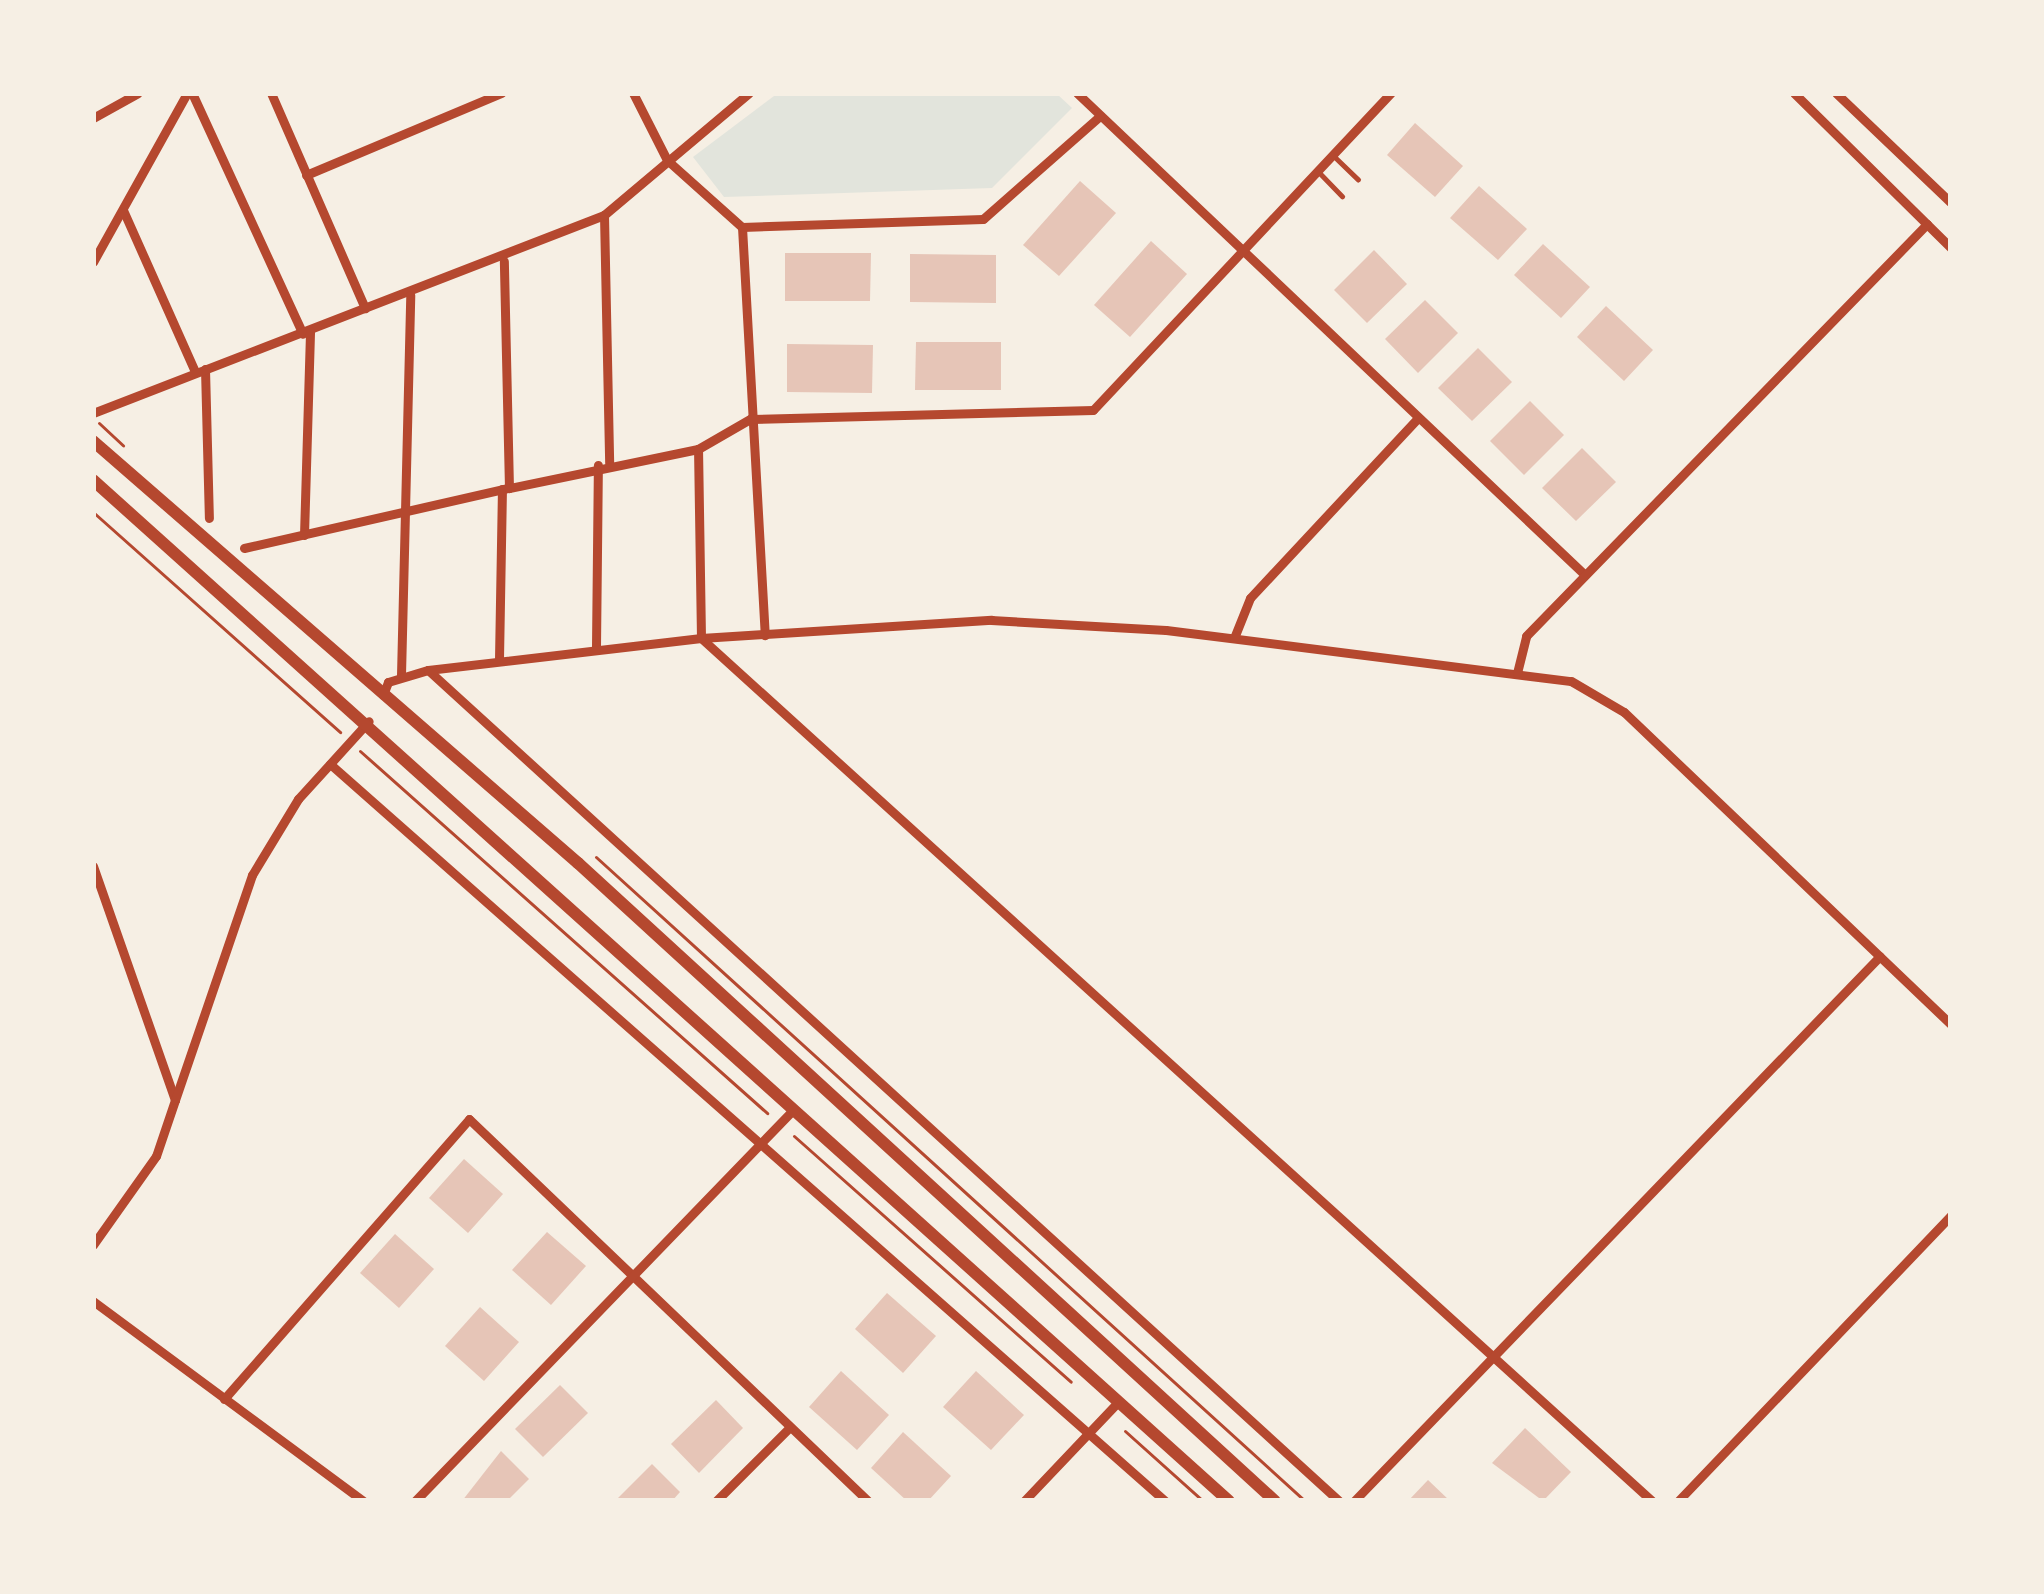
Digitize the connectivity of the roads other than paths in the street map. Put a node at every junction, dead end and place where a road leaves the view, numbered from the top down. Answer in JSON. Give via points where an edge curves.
{"nodes":[{"id":1,"x":138,"y":93,"type":"edge"},
{"id":2,"x":189,"y":93,"type":"edge"},
{"id":3,"x":271,"y":93,"type":"edge"},
{"id":4,"x":502,"y":93,"type":"edge"},
{"id":5,"x":633,"y":93,"type":"edge"},
{"id":6,"x":749,"y":93,"type":"edge"},
{"id":7,"x":1077,"y":93,"type":"edge"},
{"id":8,"x":1391,"y":93,"type":"edge"},
{"id":9,"x":1794,"y":93,"type":"edge"},
{"id":10,"x":1835,"y":93,"type":"edge"},
{"id":11,"x":1100,"y":116,"type":"junction"},
{"id":12,"x":93,"y":118,"type":"edge"},
{"id":13,"x":1333,"y":154,"type":"junction"},
{"id":14,"x":667,"y":160,"type":"junction"},
{"id":15,"x":1318,"y":171,"type":"junction"},
{"id":16,"x":306,"y":175,"type":"junction"},
{"id":17,"x":1358,"y":179,"type":"dead end"},
{"id":18,"x":1342,"y":196,"type":"dead end"},
{"id":19,"x":1951,"y":203,"type":"edge"},
{"id":20,"x":123,"y":210,"type":"junction"},
{"id":21,"x":604,"y":214,"type":"junction"},
{"id":22,"x":1928,"y":224,"type":"junction"},
{"id":23,"x":742,"y":227,"type":"junction"},
{"id":24,"x":1951,"y":248,"type":"edge"},
{"id":25,"x":1239,"y":255,"type":"junction"},
{"id":26,"x":504,"y":261,"type":"junction"},
{"id":27,"x":93,"y":262,"type":"edge"},
{"id":28,"x":410,"y":295,"type":"junction"},
{"id":29,"x":365,"y":308,"type":"junction"},
{"id":30,"x":306,"y":333,"type":"junction"},
{"id":31,"x":200,"y":370,"type":"junction"},
{"id":32,"x":93,"y":413,"type":"edge"},
{"id":33,"x":750,"y":419,"type":"junction"},
{"id":34,"x":1417,"y":419,"type":"junction"},
{"id":35,"x":93,"y":441,"type":"edge"},
{"id":36,"x":698,"y":449,"type":"junction"},
{"id":37,"x":604,"y":464,"type":"junction"},
{"id":38,"x":93,"y":480,"type":"edge"},
{"id":39,"x":506,"y":489,"type":"junction"},
{"id":40,"x":406,"y":512,"type":"junction"},
{"id":41,"x":209,"y":518,"type":"dead end"},
{"id":42,"x":304,"y":535,"type":"junction"},
{"id":43,"x":244,"y":548,"type":"dead end"},
{"id":44,"x":1586,"y":575,"type":"junction"},
{"id":45,"x":765,"y":635,"type":"junction"},
{"id":46,"x":701,"y":638,"type":"junction"},
{"id":47,"x":1234,"y":638,"type":"junction"},
{"id":48,"x":596,"y":647,"type":"junction"},
{"id":49,"x":499,"y":659,"type":"junction"},
{"id":50,"x":428,"y":670,"type":"junction"},
{"id":51,"x":1517,"y":673,"type":"junction"},
{"id":52,"x":401,"y":675,"type":"junction"},
{"id":53,"x":383,"y":695,"type":"junction"},
{"id":54,"x":369,"y":721,"type":"junction"},
{"id":55,"x":330,"y":764,"type":"junction"},
{"id":56,"x":93,"y":866,"type":"edge"},
{"id":57,"x":99,"y":898,"type":"edge"},
{"id":58,"x":1880,"y":956,"type":"junction"},
{"id":59,"x":1951,"y":1024,"type":"edge"},
{"id":60,"x":175,"y":1100,"type":"junction"},
{"id":61,"x":794,"y":1109,"type":"junction"},
{"id":62,"x":764,"y":1139,"type":"junction"},
{"id":63,"x":1951,"y":1215,"type":"edge"},
{"id":64,"x":93,"y":1245,"type":"edge"},
{"id":65,"x":630,"y":1276,"type":"junction"},
{"id":66,"x":93,"y":1301,"type":"edge"},
{"id":67,"x":1491,"y":1358,"type":"junction"},
{"id":68,"x":224,"y":1399,"type":"junction"},
{"id":69,"x":1116,"y":1404,"type":"junction"},
{"id":70,"x":788,"y":1429,"type":"junction"},
{"id":71,"x":1091,"y":1430,"type":"junction"},
{"id":72,"x":363,"y":1501,"type":"edge"},
{"id":73,"x":415,"y":1501,"type":"edge"},
{"id":74,"x":716,"y":1501,"type":"edge"},
{"id":75,"x":868,"y":1501,"type":"edge"},
{"id":76,"x":1024,"y":1501,"type":"edge"},
{"id":77,"x":1165,"y":1501,"type":"edge"},
{"id":78,"x":1229,"y":1501,"type":"edge"},
{"id":79,"x":1275,"y":1501,"type":"edge"},
{"id":80,"x":1339,"y":1501,"type":"edge"},
{"id":81,"x":1354,"y":1501,"type":"edge"},
{"id":82,"x":1652,"y":1501,"type":"edge"},
{"id":83,"x":1678,"y":1501,"type":"edge"}],
"edges":[{"from":1,"to":12,"type":"street"},
{"from":2,"to":20,"type":"street"},
{"from":2,"to":30,"type":"street"},
{"from":3,"to":16,"type":"street"},
{"from":4,"to":16,"type":"street"},
{"from":5,"to":14,"type":"street"},
{"from":6,"to":14,"type":"street"},
{"from":7,"to":11,"type":"street"},
{"from":8,"to":13,"type":"street"},
{"from":9,"to":22,"type":"street"},
{"from":10,"to":19,"type":"street"},
{"from":11,"to":23,"type":"street","via":[[983,219]]},
{"from":11,"to":25,"type":"street"},
{"from":13,"to":15,"type":"street"},
{"from":13,"to":17,"type":"lane"},
{"from":14,"to":21,"type":"street"},
{"from":14,"to":23,"type":"street"},
{"from":15,"to":18,"type":"lane"},
{"from":15,"to":25,"type":"street"},
{"from":16,"to":29,"type":"street"},
{"from":20,"to":27,"type":"street"},
{"from":20,"to":31,"type":"street"},
{"from":21,"to":26,"type":"street"},
{"from":21,"to":37,"type":"street"},
{"from":22,"to":24,"type":"street"},
{"from":22,"to":44,"type":"street"},
{"from":23,"to":33,"type":"street"},
{"from":25,"to":33,"type":"street","via":[[1081,415]]},
{"from":25,"to":34,"type":"street"},
{"from":26,"to":28,"type":"street"},
{"from":26,"to":39,"type":"street"},
{"from":28,"to":29,"type":"street"},
{"from":28,"to":40,"type":"street"},
{"from":29,"to":30,"type":"street"},
{"from":30,"to":31,"type":"street"},
{"from":30,"to":42,"type":"street"},
{"from":31,"to":32,"type":"street"},
{"from":31,"to":41,"type":"street"},
{"from":33,"to":36,"type":"street"},
{"from":33,"to":45,"type":"street"},
{"from":34,"to":44,"type":"street"},
{"from":34,"to":47,"type":"street","via":[[1250,598]]},
{"from":35,"to":53,"type":"main road"},
{"from":36,"to":37,"type":"street"},
{"from":36,"to":46,"type":"street"},
{"from":37,"to":39,"type":"street"},
{"from":37,"to":48,"type":"street"},
{"from":38,"to":54,"type":"main road"},
{"from":39,"to":40,"type":"street"},
{"from":39,"to":49,"type":"street"},
{"from":40,"to":42,"type":"street"},
{"from":40,"to":52,"type":"street"},
{"from":42,"to":43,"type":"street"},
{"from":44,"to":51,"type":"street","via":[[1526,636]]},
{"from":45,"to":46,"type":"street"},
{"from":45,"to":47,"type":"street","via":[[991,620]]},
{"from":46,"to":48,"type":"street"},
{"from":46,"to":67,"type":"street"},
{"from":47,"to":51,"type":"street"},
{"from":48,"to":49,"type":"street"},
{"from":49,"to":50,"type":"street"},
{"from":50,"to":52,"type":"street"},
{"from":50,"to":80,"type":"street"},
{"from":51,"to":58,"type":"street","via":[[1571,681],[1624,712]]},
{"from":52,"to":53,"type":"street"},
{"from":53,"to":54,"type":"main road"},
{"from":53,"to":79,"type":"main road"},
{"from":54,"to":55,"type":"street"},
{"from":54,"to":61,"type":"main road"},
{"from":55,"to":60,"type":"street","via":[[252,875]]},
{"from":55,"to":62,"type":"street"},
{"from":56,"to":57,"type":"street"},
{"from":57,"to":60,"type":"street"},
{"from":58,"to":59,"type":"street"},
{"from":58,"to":67,"type":"street"},
{"from":60,"to":64,"type":"street","via":[[156,1156]]},
{"from":61,"to":62,"type":"street"},
{"from":61,"to":69,"type":"main road"},
{"from":62,"to":65,"type":"street"},
{"from":62,"to":71,"type":"street"},
{"from":63,"to":83,"type":"street"},
{"from":65,"to":68,"type":"street","via":[[469,1119]]},
{"from":65,"to":70,"type":"street"},
{"from":65,"to":73,"type":"street"},
{"from":66,"to":68,"type":"street"},
{"from":67,"to":81,"type":"street"},
{"from":67,"to":82,"type":"street"},
{"from":68,"to":72,"type":"street"},
{"from":69,"to":71,"type":"street"},
{"from":69,"to":78,"type":"main road"},
{"from":70,"to":74,"type":"street"},
{"from":70,"to":75,"type":"street"},
{"from":71,"to":76,"type":"street"},
{"from":71,"to":77,"type":"street"}]}
